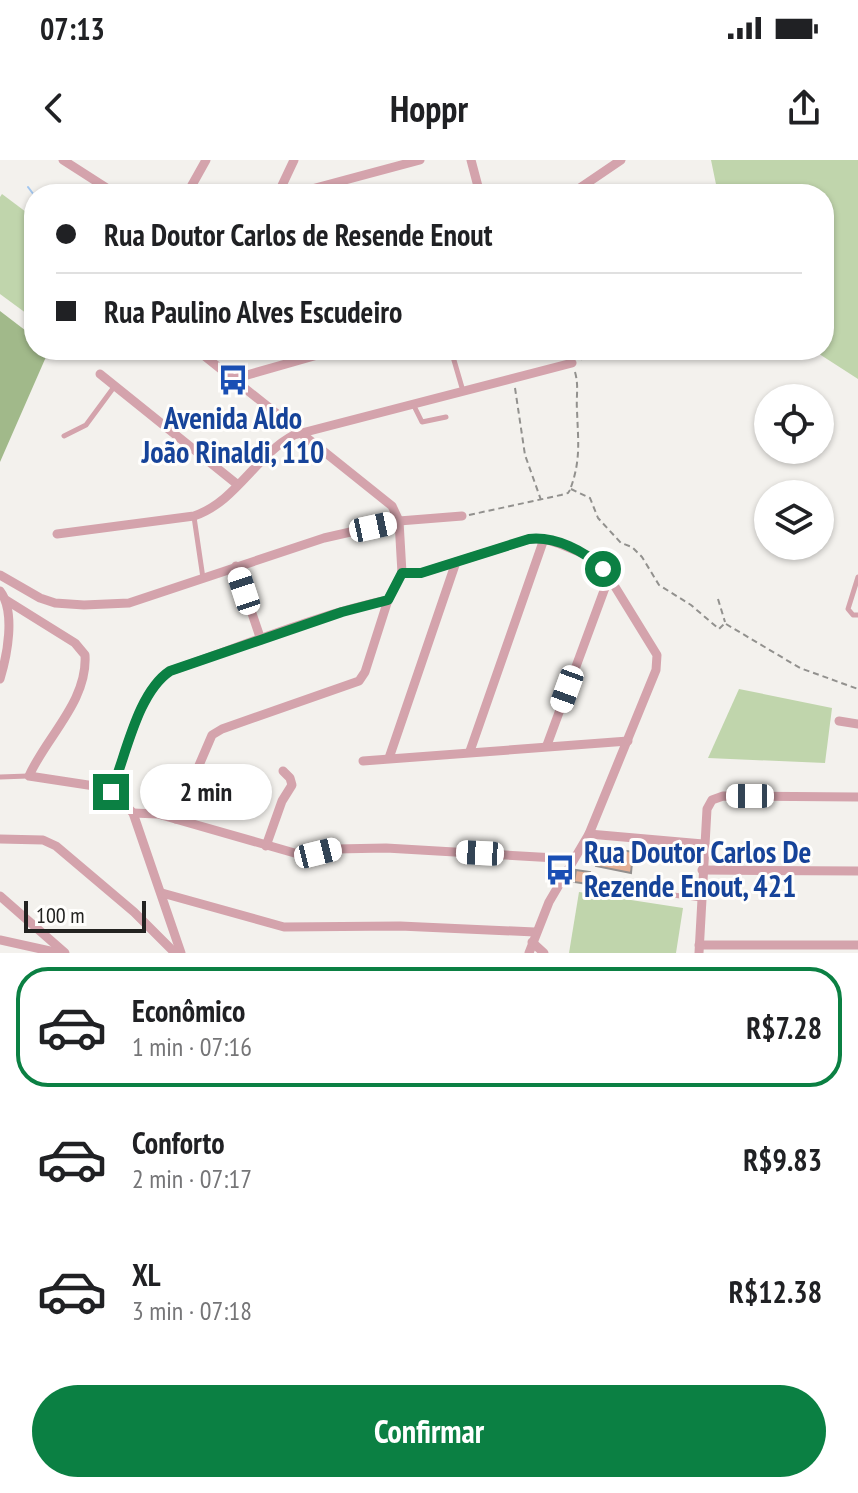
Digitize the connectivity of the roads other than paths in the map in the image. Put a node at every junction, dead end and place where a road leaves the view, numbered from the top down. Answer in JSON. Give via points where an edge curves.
{"nodes":[{"id":1,"x":63,"y":160,"type":"edge"},
{"id":2,"x":294,"y":160,"type":"edge"},
{"id":3,"x":420,"y":160,"type":"edge"},
{"id":4,"x":471,"y":160,"type":"edge"},
{"id":5,"x":621,"y":160,"type":"edge"},
{"id":6,"x":204,"y":161,"type":"edge"},
{"id":7,"x":100,"y":184,"type":"edge"},
{"id":8,"x":192,"y":184,"type":"edge"},
{"id":9,"x":283,"y":184,"type":"edge"},
{"id":10,"x":345,"y":184,"type":"edge"},
{"id":11,"x":477,"y":184,"type":"edge"},
{"id":12,"x":586,"y":184,"type":"edge"},
{"id":13,"x":209,"y":360,"type":"edge"},
{"id":14,"x":300,"y":360,"type":"edge"},
{"id":15,"x":454,"y":360,"type":"edge"},
{"id":16,"x":572,"y":363,"type":"road end"},
{"id":17,"x":100,"y":374,"type":"dead end"},
{"id":18,"x":233,"y":379,"type":"junction"},
{"id":19,"x":115,"y":386,"type":"junction"},
{"id":20,"x":463,"y":392,"type":"junction"},
{"id":21,"x":414,"y":406,"type":"junction"},
{"id":22,"x":446,"y":417,"type":"dead end"},
{"id":23,"x":303,"y":433,"type":"junction"},
{"id":24,"x":64,"y":436,"type":"dead end"},
{"id":25,"x":238,"y":485,"type":"junction"},
{"id":26,"x":194,"y":516,"type":"junction"},
{"id":27,"x":462,"y":516,"type":"road end"},
{"id":28,"x":399,"y":521,"type":"junction"},
{"id":29,"x":57,"y":534,"type":"dead end"},
{"id":30,"x":544,"y":539,"type":"junction"},
{"id":31,"x":456,"y":562,"type":"junction"},
{"id":32,"x":236,"y":566,"type":"junction"},
{"id":33,"x":402,"y":573,"type":"junction"},
{"id":34,"x":0,"y":575,"type":"edge"},
{"id":35,"x":609,"y":577,"type":"junction"},
{"id":36,"x":858,"y":577,"type":"edge"},
{"id":37,"x":203,"y":578,"type":"junction"},
{"id":38,"x":3,"y":596,"type":"edge"},
{"id":39,"x":388,"y":600,"type":"junction"},
{"id":40,"x":858,"y":615,"type":"edge"},
{"id":41,"x":261,"y":640,"type":"junction"},
{"id":42,"x":0,"y":679,"type":"edge"},
{"id":43,"x":839,"y":721,"type":"dead end"},
{"id":44,"x":858,"y":724,"type":"edge"},
{"id":45,"x":628,"y":741,"type":"junction"},
{"id":46,"x":547,"y":745,"type":"junction"},
{"id":47,"x":470,"y":751,"type":"junction"},
{"id":48,"x":389,"y":758,"type":"junction"},
{"id":49,"x":363,"y":761,"type":"dead end"},
{"id":50,"x":283,"y":771,"type":"dead end"},
{"id":51,"x":29,"y":776,"type":"junction"},
{"id":52,"x":0,"y":777,"type":"edge"},
{"id":53,"x":111,"y":792,"type":"junction"},
{"id":54,"x":858,"y":797,"type":"edge"},
{"id":55,"x":133,"y":813,"type":"junction"},
{"id":56,"x":176,"y":819,"type":"junction"},
{"id":57,"x":589,"y":834,"type":"junction"},
{"id":58,"x":0,"y":839,"type":"edge"},
{"id":59,"x":703,"y":844,"type":"junction"},
{"id":60,"x":266,"y":846,"type":"junction"},
{"id":61,"x":573,"y":859,"type":"junction"},
{"id":62,"x":702,"y":870,"type":"junction"},
{"id":63,"x":858,"y":871,"type":"edge"},
{"id":64,"x":646,"y":891,"type":"dead end"},
{"id":65,"x":162,"y":893,"type":"junction"},
{"id":66,"x":0,"y":896,"type":"edge"},
{"id":67,"x":701,"y":899,"type":"junction"},
{"id":68,"x":534,"y":937,"type":"junction"},
{"id":69,"x":0,"y":940,"type":"edge"},
{"id":70,"x":858,"y":945,"type":"edge"},
{"id":71,"x":699,"y":949,"type":"edge"},
{"id":72,"x":62,"y":953,"type":"edge"},
{"id":73,"x":178,"y":953,"type":"edge"},
{"id":74,"x":529,"y":953,"type":"edge"},
{"id":75,"x":544,"y":953,"type":"edge"}],
"edges":[{"from":1,"to":7,"type":"street"},
{"from":2,"to":9,"type":"street"},
{"from":3,"to":10,"type":"street"},
{"from":4,"to":11,"type":"street"},
{"from":5,"to":12,"type":"street"},
{"from":6,"to":8,"type":"street"},
{"from":13,"to":18,"type":"street"},
{"from":14,"to":18,"type":"street"},
{"from":15,"to":20,"type":"lane"},
{"from":16,"to":20,"type":"street"},
{"from":17,"to":19,"type":"street"},
{"from":18,"to":23,"type":"street"},
{"from":19,"to":24,"type":"lane","via":[[86,425]]},
{"from":19,"to":25,"type":"street"},
{"from":20,"to":21,"type":"street"},
{"from":21,"to":22,"type":"lane","via":[[422,422]]},
{"from":21,"to":23,"type":"street"},
{"from":23,"to":25,"type":"street","via":[[279,445]]},
{"from":23,"to":28,"type":"street","via":[[386,500]]},
{"from":25,"to":26,"type":"street","via":[[214,507]]},
{"from":26,"to":29,"type":"street"},
{"from":26,"to":37,"type":"lane"},
{"from":27,"to":28,"type":"street"},
{"from":28,"to":32,"type":"street"},
{"from":28,"to":33,"type":"street"},
{"from":30,"to":31,"type":"street"},
{"from":30,"to":35,"type":"street","via":[[589,556]]},
{"from":30,"to":47,"type":"street"},
{"from":31,"to":33,"type":"street"},
{"from":31,"to":48,"type":"street"},
{"from":32,"to":37,"type":"street"},
{"from":32,"to":41,"type":"street"},
{"from":33,"to":39,"type":"street"},
{"from":34,"to":37,"type":"street","via":[[40,598],[84,605],[129,603]]},
{"from":35,"to":45,"type":"street","via":[[658,660]]},
{"from":35,"to":46,"type":"street"},
{"from":36,"to":40,"type":"lane","via":[[848,609]]},
{"from":38,"to":42,"type":"street","via":[[6,647]]},
{"from":38,"to":51,"type":"street","via":[[85,655],[72,705]]},
{"from":39,"to":41,"type":"street"},
{"from":39,"to":56,"type":"street","via":[[359,681],[212,735]]},
{"from":41,"to":53,"type":"street","via":[[170,671],[157,681]]},
{"from":43,"to":44,"type":"street"},
{"from":45,"to":46,"type":"street"},
{"from":45,"to":57,"type":"street"},
{"from":46,"to":47,"type":"street"},
{"from":47,"to":48,"type":"street"},
{"from":48,"to":49,"type":"street"},
{"from":50,"to":60,"type":"street","via":[[292,785]]},
{"from":51,"to":52,"type":"lane"},
{"from":51,"to":53,"type":"street"},
{"from":53,"to":55,"type":"street"},
{"from":54,"to":59,"type":"street","via":[[717,797],[707,809]]},
{"from":55,"to":56,"type":"street"},
{"from":55,"to":65,"type":"street"},
{"from":56,"to":60,"type":"street"},
{"from":57,"to":59,"type":"street"},
{"from":57,"to":61,"type":"street"},
{"from":58,"to":73,"type":"street","via":[[43,840],[56,846]]},
{"from":59,"to":62,"type":"street"},
{"from":60,"to":61,"type":"street","via":[[298,854],[386,848]]},
{"from":61,"to":68,"type":"street"},
{"from":62,"to":63,"type":"street"},
{"from":62,"to":67,"type":"street"},
{"from":64,"to":67,"type":"lane"},
{"from":65,"to":68,"type":"street","via":[[284,927],[371,925]]},
{"from":65,"to":73,"type":"street"},
{"from":66,"to":72,"type":"street"},
{"from":67,"to":71,"type":"street"},
{"from":68,"to":74,"type":"street"},
{"from":68,"to":75,"type":"street"},
{"from":69,"to":72,"type":"street"},
{"from":70,"to":71,"type":"street"}]}
